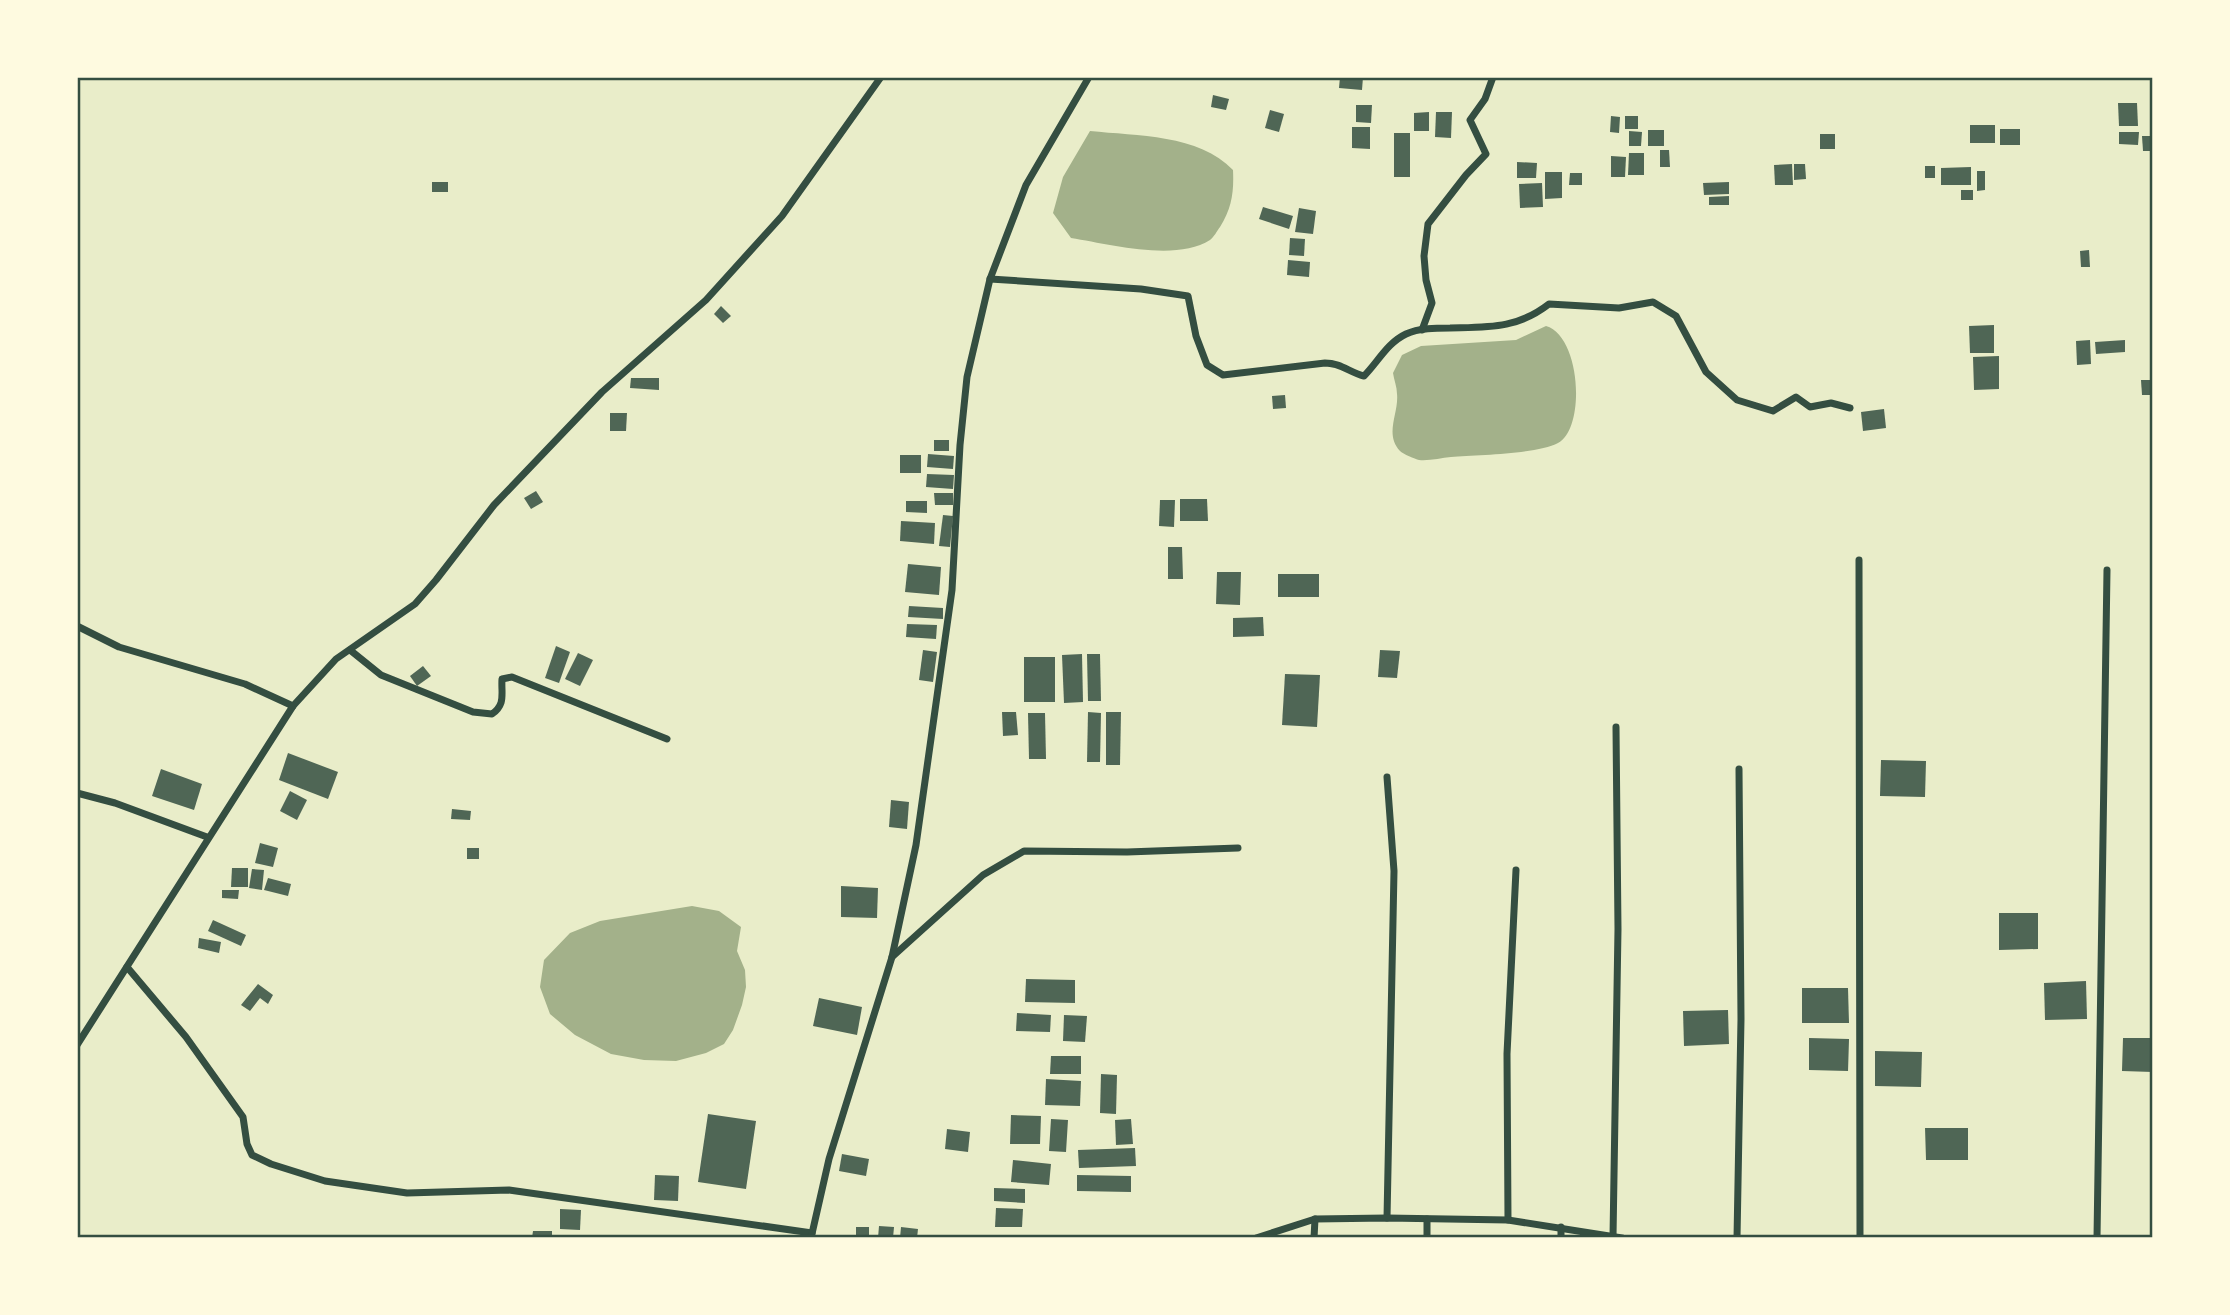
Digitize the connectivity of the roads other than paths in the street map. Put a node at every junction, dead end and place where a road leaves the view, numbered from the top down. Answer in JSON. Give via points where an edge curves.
{"nodes":[{"id":1,"x":881,"y":77,"type":"edge"},
{"id":2,"x":1089,"y":77,"type":"edge"},
{"id":3,"x":1493,"y":77,"type":"edge"},
{"id":4,"x":990,"y":279,"type":"junction"},
{"id":5,"x":1422,"y":330,"type":"junction"},
{"id":6,"x":1850,"y":408,"type":"dead end"},
{"id":7,"x":1858,"y":560,"type":"dead end"},
{"id":8,"x":2107,"y":570,"type":"dead end"},
{"id":9,"x":77,"y":626,"type":"edge"},
{"id":10,"x":349,"y":650,"type":"junction"},
{"id":11,"x":293,"y":706,"type":"junction"},
{"id":12,"x":1616,"y":727,"type":"dead end"},
{"id":13,"x":667,"y":739,"type":"dead end"},
{"id":14,"x":1739,"y":769,"type":"dead end"},
{"id":15,"x":1387,"y":777,"type":"dead end"},
{"id":16,"x":77,"y":793,"type":"edge"},
{"id":17,"x":207,"y":837,"type":"junction"},
{"id":18,"x":1238,"y":848,"type":"dead end"},
{"id":19,"x":1516,"y":870,"type":"dead end"},
{"id":20,"x":892,"y":957,"type":"junction"},
{"id":21,"x":127,"y":967,"type":"junction"},
{"id":22,"x":77,"y":1045,"type":"edge"},
{"id":23,"x":1387,"y":1218,"type":"junction"},
{"id":24,"x":1315,"y":1219,"type":"junction"},
{"id":25,"x":1427,"y":1219,"type":"junction"},
{"id":26,"x":1508,"y":1220,"type":"junction"},
{"id":27,"x":1561,"y":1227,"type":"junction"},
{"id":28,"x":812,"y":1236,"type":"edge"},
{"id":29,"x":1613,"y":1237,"type":"edge"},
{"id":30,"x":1256,"y":1238,"type":"edge"},
{"id":31,"x":1314,"y":1238,"type":"edge"},
{"id":32,"x":1427,"y":1238,"type":"edge"},
{"id":33,"x":1561,"y":1238,"type":"edge"},
{"id":34,"x":1622,"y":1238,"type":"edge"},
{"id":35,"x":1737,"y":1238,"type":"edge"},
{"id":36,"x":1860,"y":1238,"type":"edge"},
{"id":37,"x":2097,"y":1238,"type":"edge"}],
"edges":[{"from":1,"to":10,"type":"street","via":[[782,216],[706,300],[593,401],[494,505],[415,604]]},
{"from":2,"to":4,"type":"street","via":[[1026,185]]},
{"from":3,"to":5,"type":"street","via":[[1470,120],[1486,154],[1428,224],[1424,256],[1433,303]]},
{"from":4,"to":5,"type":"street","via":[[1188,296],[1208,365],[1223,375],[1339,363],[1364,376],[1378,356],[1405,334]]},
{"from":4,"to":20,"type":"street","via":[[967,377],[952,590],[916,845]]},
{"from":5,"to":6,"type":"street","via":[[1499,327],[1532,317],[1549,304],[1619,308],[1653,302],[1676,316],[1706,372],[1737,400],[1773,411],[1796,397],[1810,407],[1831,403]]},
{"from":7,"to":36,"type":"street"},
{"from":8,"to":37,"type":"street"},
{"from":9,"to":11,"type":"street","via":[[119,647],[246,684]]},
{"from":10,"to":11,"type":"street"},
{"from":10,"to":13,"type":"street","via":[[381,675],[472,712],[492,714],[499,709],[502,679],[512,677]]},
{"from":11,"to":17,"type":"street"},
{"from":12,"to":29,"type":"street"},
{"from":14,"to":35,"type":"street"},
{"from":15,"to":23,"type":"street","via":[[1394,871]]},
{"from":16,"to":17,"type":"street"},
{"from":17,"to":21,"type":"street"},
{"from":18,"to":20,"type":"street","via":[[1024,851],[983,875]]},
{"from":19,"to":26,"type":"street","via":[[1507,1054]]},
{"from":20,"to":28,"type":"street","via":[[829,1159]]},
{"from":21,"to":22,"type":"street"},
{"from":21,"to":28,"type":"street","via":[[186,1037],[243,1117],[252,1155],[271,1164],[325,1181],[407,1193],[509,1190]]},
{"from":23,"to":24,"type":"street"},
{"from":23,"to":25,"type":"street"},
{"from":24,"to":30,"type":"street"},
{"from":24,"to":31,"type":"street"},
{"from":25,"to":26,"type":"street"},
{"from":25,"to":32,"type":"street"},
{"from":26,"to":27,"type":"street"},
{"from":27,"to":29,"type":"street"},
{"from":27,"to":33,"type":"street"},
{"from":29,"to":34,"type":"street"}]}
